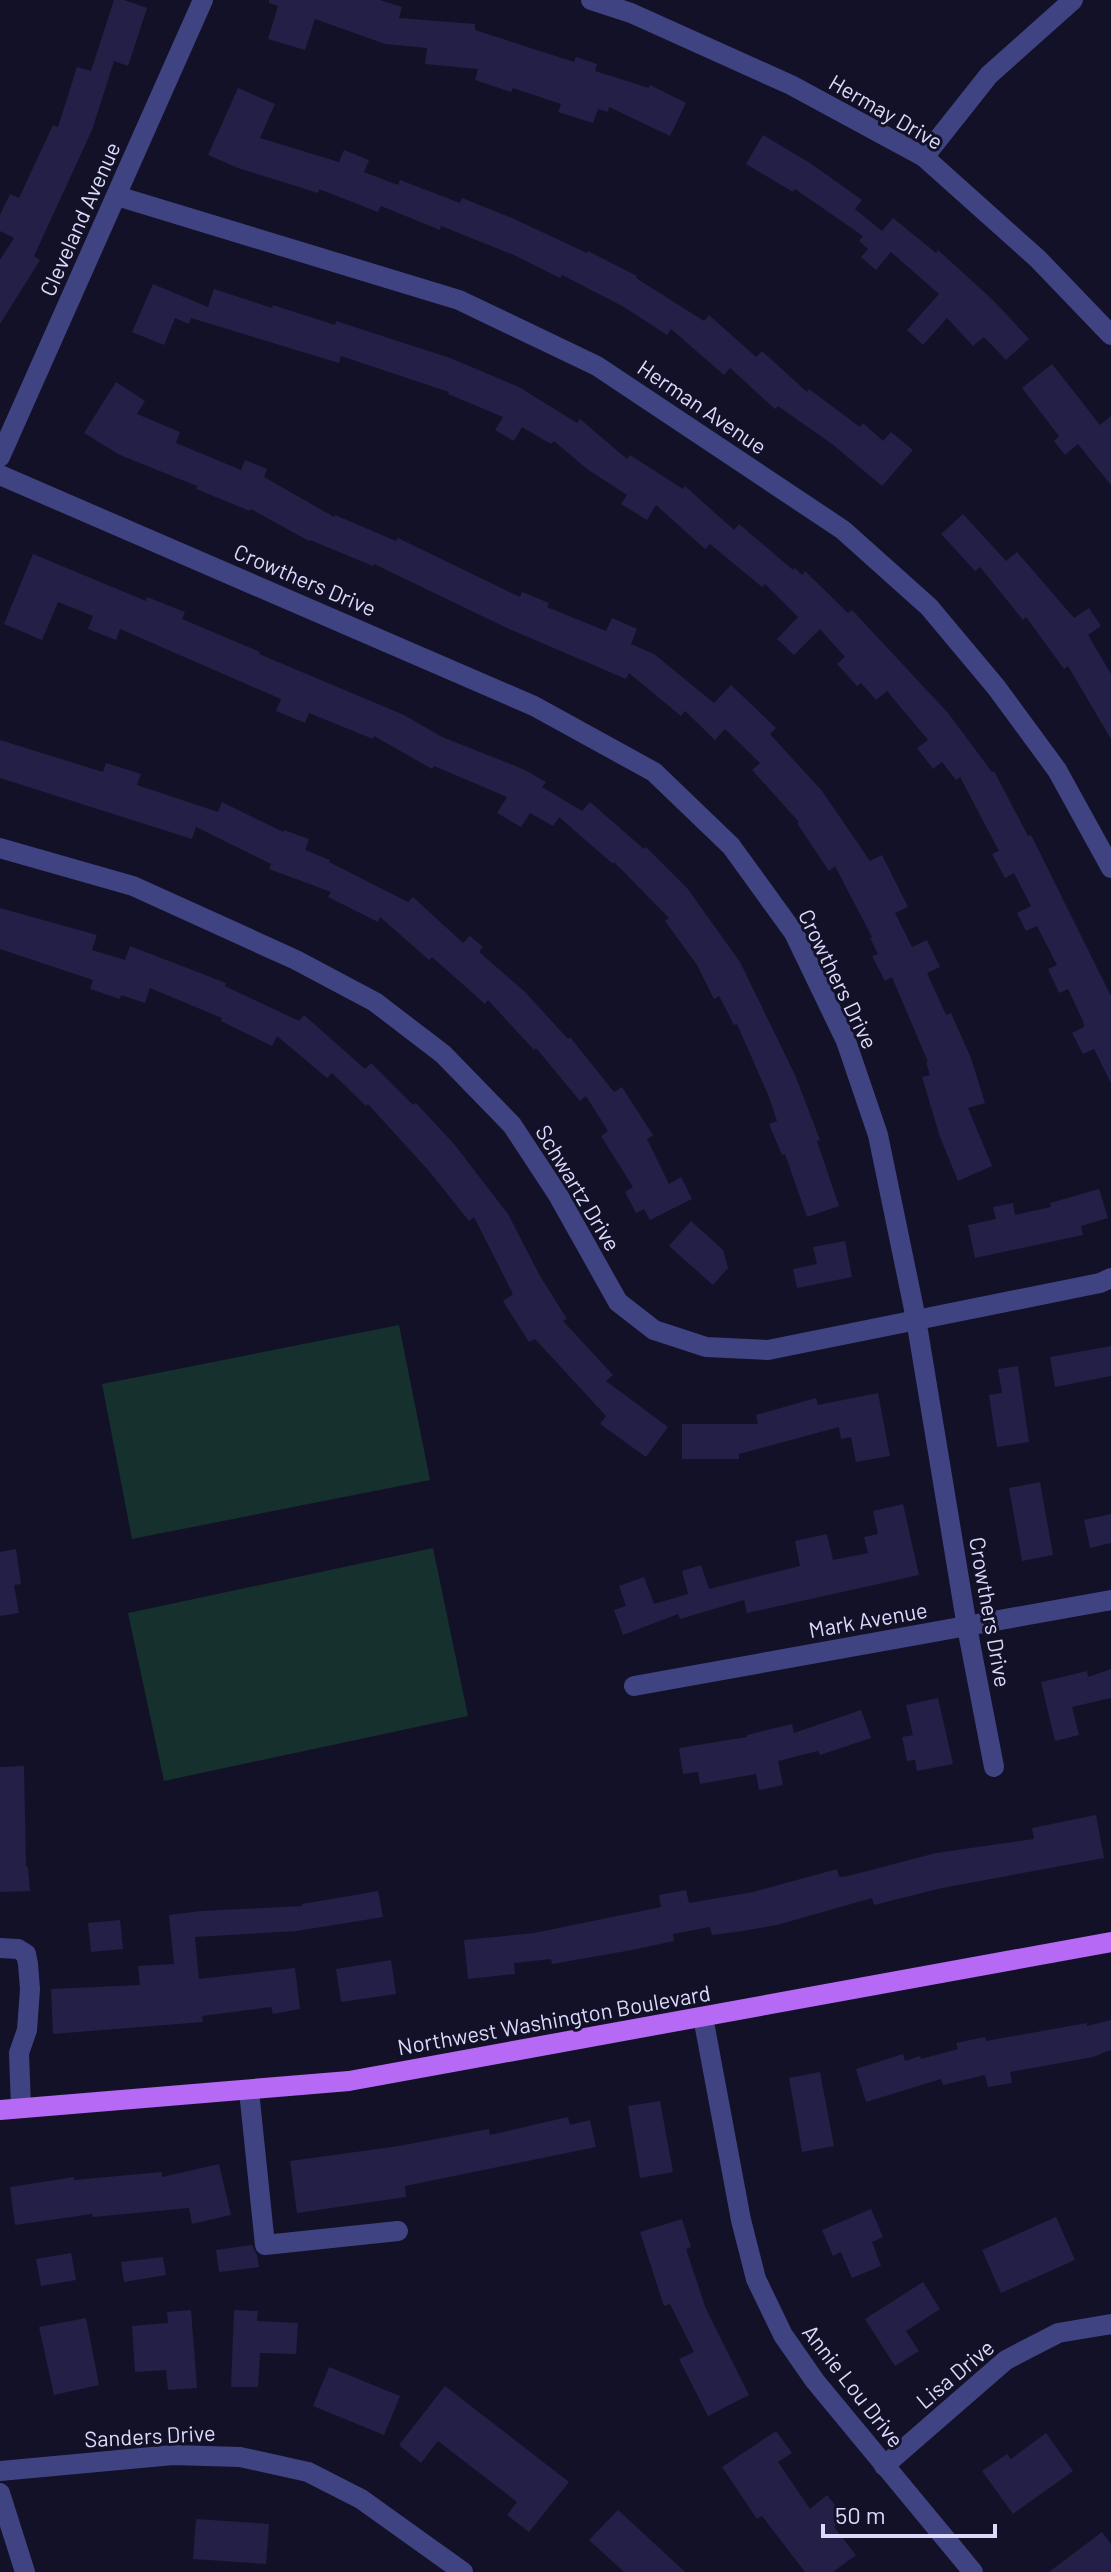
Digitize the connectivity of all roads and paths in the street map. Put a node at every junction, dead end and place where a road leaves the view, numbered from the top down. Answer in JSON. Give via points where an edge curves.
{"nodes":[{"id":1,"x":203,"y":0,"type":"edge"},
{"id":2,"x":591,"y":0,"type":"edge"},
{"id":3,"x":1073,"y":0,"type":"edge"},
{"id":4,"x":924,"y":157,"type":"junction"},
{"id":5,"x":117,"y":196,"type":"junction"},
{"id":6,"x":1111,"y":335,"type":"edge"},
{"id":7,"x":0,"y":457,"type":"edge"},
{"id":8,"x":0,"y":475,"type":"edge"},
{"id":9,"x":0,"y":848,"type":"edge"},
{"id":10,"x":1111,"y":868,"type":"edge"},
{"id":11,"x":1111,"y":1278,"type":"edge"},
{"id":12,"x":916,"y":1319,"type":"junction"},
{"id":13,"x":1111,"y":1600,"type":"edge"},
{"id":14,"x":967,"y":1627,"type":"junction"},
{"id":15,"x":634,"y":1686,"type":"dead end"},
{"id":16,"x":994,"y":1767,"type":"dead end"},
{"id":17,"x":1111,"y":1942,"type":"edge"},
{"id":18,"x":0,"y":1948,"type":"edge"},
{"id":19,"x":703,"y":2017,"type":"junction"},
{"id":20,"x":249,"y":2091,"type":"junction"},
{"id":21,"x":10,"y":2109,"type":"edge"},
{"id":22,"x":398,"y":2231,"type":"dead end"},
{"id":23,"x":1111,"y":2324,"type":"edge"},
{"id":24,"x":884,"y":2466,"type":"junction"},
{"id":25,"x":0,"y":2471,"type":"edge"},
{"id":26,"x":0,"y":2493,"type":"edge"},
{"id":27,"x":25,"y":2572,"type":"edge"},
{"id":28,"x":463,"y":2572,"type":"edge"},
{"id":29,"x":973,"y":2572,"type":"edge"}],
"edges":[{"from":1,"to":5,"type":"street","name":"Cleveland Avenue"},
{"from":2,"to":4,"type":"street","name":"Hermay Drive","via":[[791,85]]},
{"from":3,"to":4,"type":"street","via":[[989,75]]},
{"from":4,"to":6,"type":"street","name":"Hermay Drive","via":[[1038,259]]},
{"from":5,"to":7,"type":"street","name":"Cleveland Avenue"},
{"from":5,"to":10,"type":"street","name":"Herman Avenue","via":[[459,300],[597,366],[843,530],[929,607],[996,687],[1057,770]]},
{"from":8,"to":12,"type":"street","name":"Crowthers Drive","via":[[534,706],[654,772],[731,846],[794,933],[846,1041],[878,1135]]},
{"from":9,"to":12,"type":"street","name":"Schwartz Drive","via":[[133,886],[375,1002],[443,1054],[512,1125],[618,1302],[654,1330],[706,1347],[768,1350]]},
{"from":11,"to":12,"type":"street","name":"Schwartz Drive"},
{"from":12,"to":14,"type":"street","name":"Crowthers Drive"},
{"from":13,"to":14,"type":"street","name":"Mark Avenue"},
{"from":14,"to":15,"type":"street","name":"Mark Avenue"},
{"from":14,"to":16,"type":"street","name":"Crowthers Drive"},
{"from":17,"to":19,"type":"main road","name":"Northwest Washington Boulevard"},
{"from":18,"to":21,"type":"street","via":[[26,1954],[30,1989]]},
{"from":19,"to":20,"type":"main road","name":"Northwest Washington Boulevard","via":[[349,2081]]},
{"from":19,"to":24,"type":"street","name":"Annie Lou Drive","via":[[756,2279],[783,2335]]},
{"from":20,"to":21,"type":"main road","name":"Northwest Washington Boulevard"},
{"from":20,"to":22,"type":"street","via":[[265,2245]]},
{"from":23,"to":24,"type":"street","name":"Lisa Drive","via":[[1058,2333],[1006,2360]]},
{"from":24,"to":29,"type":"street","name":"Annie Lou Drive"},
{"from":25,"to":28,"type":"street","name":"Sanders Drive","via":[[173,2455],[254,2460],[308,2472],[361,2499]]},
{"from":26,"to":27,"type":"street"}]}
